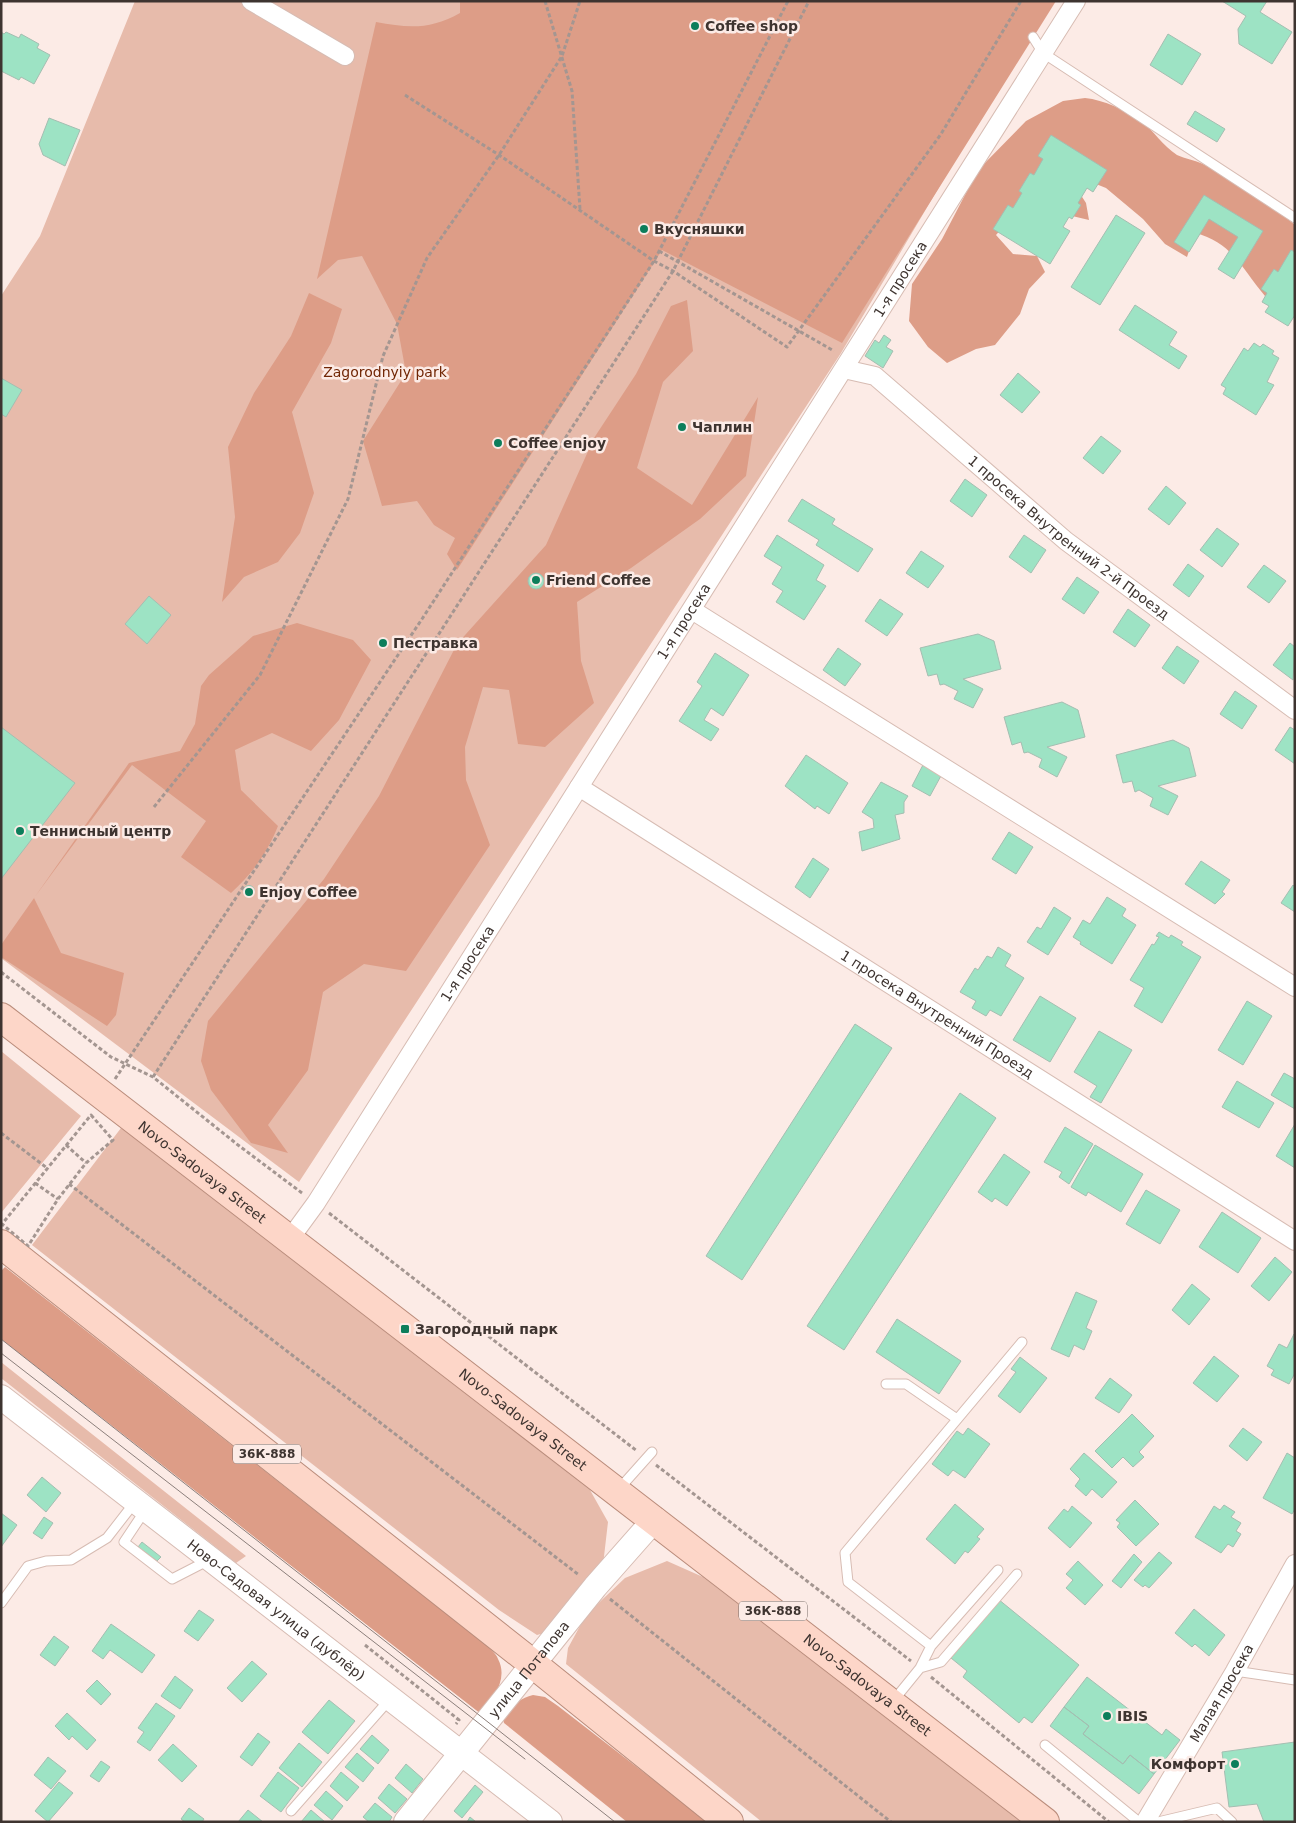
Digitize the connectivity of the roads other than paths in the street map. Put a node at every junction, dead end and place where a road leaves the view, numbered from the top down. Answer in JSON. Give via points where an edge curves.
{"nodes":[{"id":1,"x":251,"y":1,"type":"edge"},
{"id":2,"x":1076,"y":1,"type":"edge"},
{"id":3,"x":1033,"y":37,"type":"dead end"},
{"id":4,"x":1043,"y":53,"type":"junction"},
{"id":5,"x":345,"y":56,"type":"dead end"},
{"id":6,"x":1295,"y":218,"type":"edge"},
{"id":7,"x":847,"y":364,"type":"junction"},
{"id":8,"x":692,"y":610,"type":"junction"},
{"id":9,"x":1295,"y":710,"type":"edge"},
{"id":10,"x":579,"y":787,"type":"junction"},
{"id":11,"x":1295,"y":987,"type":"edge"},
{"id":12,"x":1,"y":1017,"type":"edge"},
{"id":13,"x":289,"y":1240,"type":"junction"},
{"id":14,"x":1295,"y":1241,"type":"edge"},
{"id":15,"x":1,"y":1244,"type":"edge"},
{"id":16,"x":1022,"y":1342,"type":"dead end"},
{"id":17,"x":886,"y":1384,"type":"dead end"},
{"id":18,"x":1,"y":1397,"type":"edge"},
{"id":19,"x":957,"y":1419,"type":"junction"},
{"id":20,"x":650,"y":1455,"type":"road end"},
{"id":21,"x":618,"y":1490,"type":"junction"},
{"id":22,"x":141,"y":1505,"type":"junction"},
{"id":23,"x":655,"y":1519,"type":"junction"},
{"id":24,"x":211,"y":1560,"type":"junction"},
{"id":25,"x":1295,"y":1564,"type":"edge"},
{"id":26,"x":998,"y":1570,"type":"dead end"},
{"id":27,"x":1017,"y":1574,"type":"dead end"},
{"id":28,"x":1,"y":1603,"type":"edge"},
{"id":29,"x":931,"y":1646,"type":"junction"},
{"id":30,"x":534,"y":1664,"type":"junction"},
{"id":31,"x":920,"y":1668,"type":"junction"},
{"id":32,"x":1235,"y":1671,"type":"junction"},
{"id":33,"x":1295,"y":1680,"type":"edge"},
{"id":34,"x":390,"y":1699,"type":"junction"},
{"id":35,"x":892,"y":1702,"type":"junction"},
{"id":36,"x":1045,"y":1745,"type":"dead end"},
{"id":37,"x":460,"y":1752,"type":"junction"},
{"id":38,"x":291,"y":1812,"type":"dead end"},
{"id":39,"x":406,"y":1822,"type":"edge"},
{"id":40,"x":550,"y":1822,"type":"edge"},
{"id":41,"x":729,"y":1822,"type":"edge"},
{"id":42,"x":1045,"y":1822,"type":"edge"},
{"id":43,"x":1139,"y":1822,"type":"edge"},
{"id":44,"x":1145,"y":1822,"type":"edge"},
{"id":45,"x":1158,"y":1822,"type":"edge"},
{"id":46,"x":1232,"y":1822,"type":"edge"}],
"edges":[{"from":1,"to":5,"type":"street"},
{"from":2,"to":4,"type":"street","name":"1-я просека"},
{"from":3,"to":4,"type":"lane"},
{"from":4,"to":6,"type":"lane"},
{"from":4,"to":7,"type":"street","name":"1-я просека"},
{"from":7,"to":8,"type":"street","name":"1-я просека"},
{"from":7,"to":9,"type":"street","name":"1 просека Внутренний 2-й Проезд","via":[[875,376],[1066,540]]},
{"from":8,"to":10,"type":"street","name":"1-я просека"},
{"from":8,"to":11,"type":"street"},
{"from":10,"to":13,"type":"street","name":"1-я просека","via":[[316,1203]]},
{"from":10,"to":14,"type":"street","name":"1 просека Внутренний Проезд"},
{"from":12,"to":13,"type":"main road","name":"Novo-Sadovaya Street","number":"36К-888","via":[[97,1106]]},
{"from":13,"to":21,"type":"main road","name":"Novo-Sadovaya Street","number":"36К-888"},
{"from":15,"to":30,"type":"main road","number":"36К-888"},
{"from":16,"to":19,"type":"lane"},
{"from":17,"to":19,"type":"lane","via":[[906,1384]]},
{"from":18,"to":22,"type":"street","name":"Ново-Садовая улица (дублёр)"},
{"from":19,"to":29,"type":"lane","via":[[845,1553],[848,1582]]},
{"from":20,"to":21,"type":"lane"},
{"from":21,"to":23,"type":"main road","name":"Novo-Sadovaya Street","number":"36К-888"},
{"from":22,"to":24,"type":"street","name":"Ново-Садовая улица (дублёр)"},
{"from":22,"to":24,"type":"lane","via":[[124,1542],[172,1579]]},
{"from":22,"to":28,"type":"lane","via":[[107,1538],[71,1560],[28,1566]]},
{"from":23,"to":30,"type":"street","name":"улица Потапова"},
{"from":23,"to":35,"type":"main road","name":"Novo-Sadovaya Street","number":"36К-888"},
{"from":24,"to":34,"type":"street","name":"Ново-Садовая улица (дублёр)"},
{"from":25,"to":32,"type":"street","name":"Малая просека"},
{"from":26,"to":29,"type":"lane"},
{"from":27,"to":31,"type":"lane","via":[[941,1662]]},
{"from":29,"to":31,"type":"lane"},
{"from":30,"to":37,"type":"street","name":"улица Потапова"},
{"from":30,"to":41,"type":"main road","number":"36К-888"},
{"from":31,"to":35,"type":"lane"},
{"from":32,"to":33,"type":"lane"},
{"from":32,"to":44,"type":"street","name":"Малая просека"},
{"from":34,"to":37,"type":"street","name":"Ново-Садовая улица (дублёр)"},
{"from":34,"to":38,"type":"lane"},
{"from":35,"to":42,"type":"main road","name":"Novo-Sadovaya Street","number":"36К-888"},
{"from":36,"to":43,"type":"lane"},
{"from":37,"to":39,"type":"street","name":"улица Потапова"},
{"from":37,"to":40,"type":"street","name":"Ново-Садовая улица (дублёр)"},
{"from":45,"to":46,"type":"lane","via":[[1217,1808]]}]}
